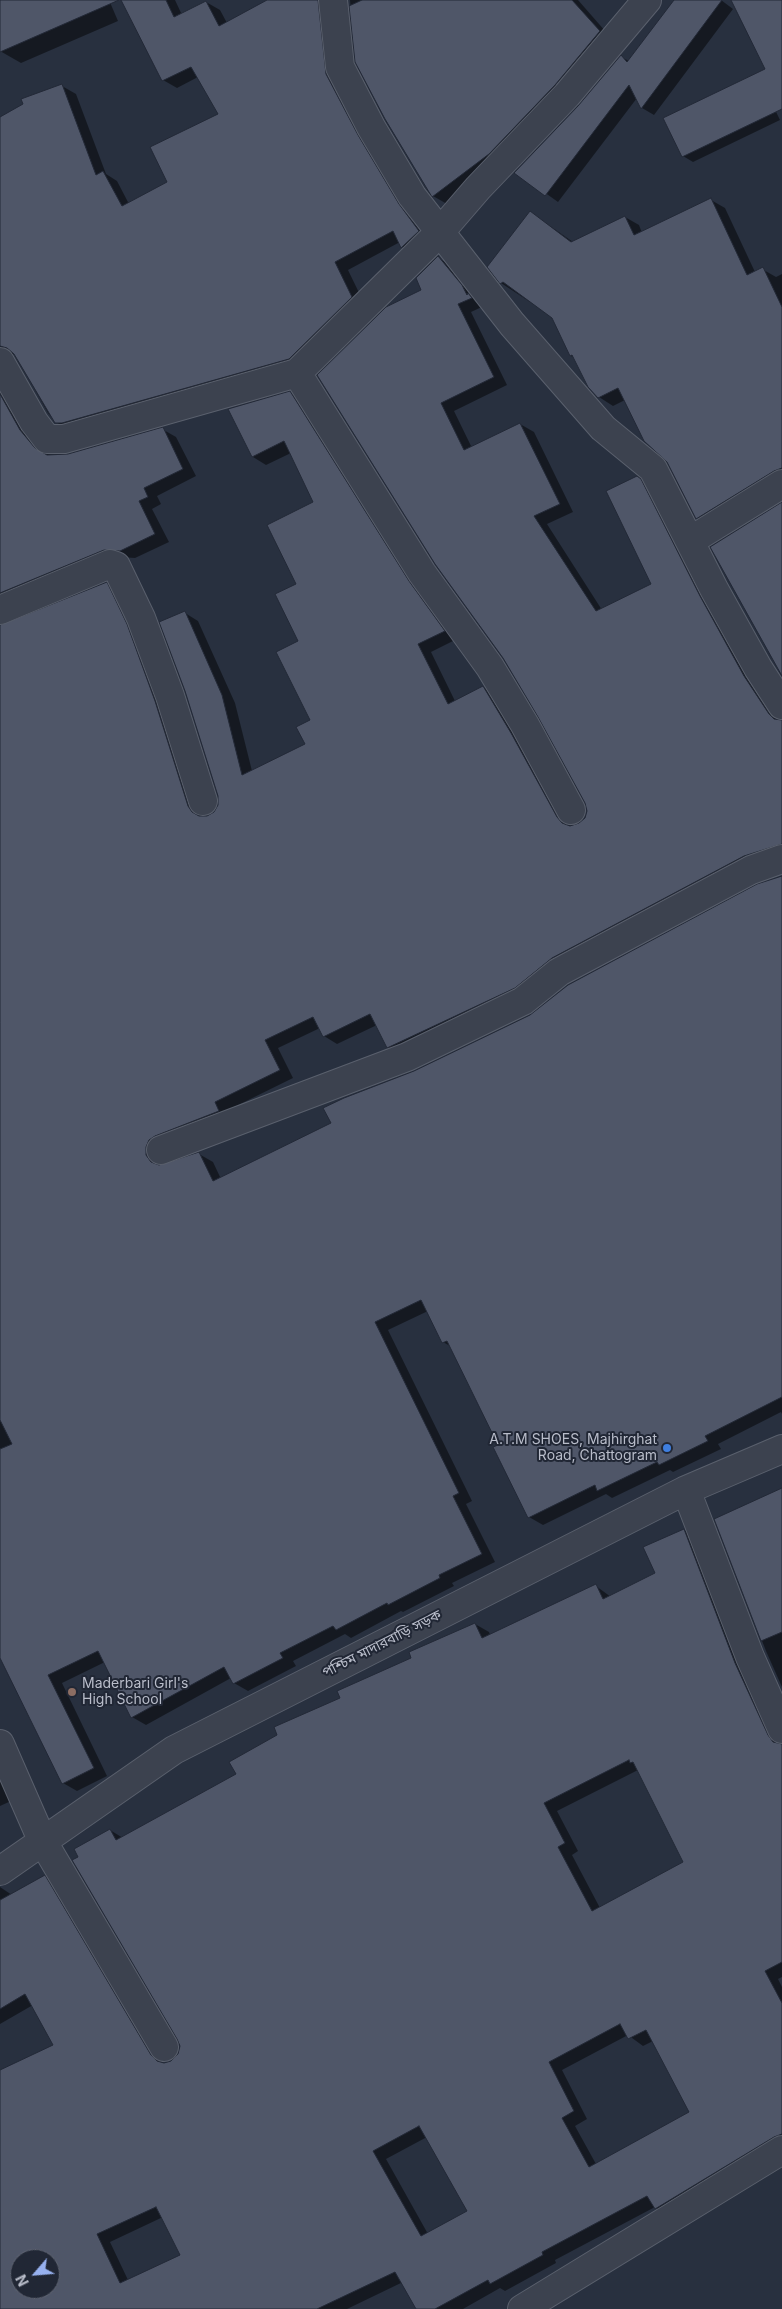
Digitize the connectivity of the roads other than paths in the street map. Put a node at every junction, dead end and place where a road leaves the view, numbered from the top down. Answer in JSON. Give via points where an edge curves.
{"nodes":[{"id":1,"x":333,"y":0,"type":"edge"},
{"id":2,"x":647,"y":0,"type":"edge"},
{"id":3,"x":440,"y":232,"type":"junction"},
{"id":4,"x":0,"y":362,"type":"edge"},
{"id":5,"x":298,"y":373,"type":"junction"},
{"id":6,"x":782,"y":484,"type":"edge"},
{"id":7,"x":690,"y":541,"type":"junction"},
{"id":8,"x":0,"y":610,"type":"edge"},
{"id":9,"x":782,"y":705,"type":"edge"},
{"id":10,"x":203,"y":801,"type":"dead end"},
{"id":11,"x":571,"y":810,"type":"dead end"},
{"id":12,"x":782,"y":859,"type":"edge"},
{"id":13,"x":161,"y":1150,"type":"dead end"},
{"id":14,"x":782,"y":1449,"type":"edge"},
{"id":15,"x":686,"y":1490,"type":"junction"},
{"id":16,"x":782,"y":1728,"type":"edge"},
{"id":17,"x":0,"y":1744,"type":"edge"},
{"id":18,"x":42,"y":1840,"type":"junction"},
{"id":19,"x":0,"y":1871,"type":"edge"},
{"id":20,"x":164,"y":2048,"type":"dead end"},
{"id":21,"x":782,"y":2150,"type":"edge"},
{"id":22,"x":522,"y":2309,"type":"edge"}],
"edges":[{"from":1,"to":3,"type":"street","via":[[340,67],[412,196]]},
{"from":2,"to":3,"type":"street","via":[[567,95]]},
{"from":3,"to":5,"type":"street"},
{"from":3,"to":7,"type":"street","via":[[512,324],[603,428],[653,469]]},
{"from":4,"to":5,"type":"street","via":[[34,422],[47,438],[64,439]]},
{"from":5,"to":11,"type":"street","via":[[422,573],[490,667]]},
{"from":6,"to":7,"type":"street"},
{"from":7,"to":9,"type":"street","via":[[758,668]]},
{"from":8,"to":10,"type":"street","via":[[110,564],[116,566],[144,626],[170,696]]},
{"from":12,"to":13,"type":"street","via":[[751,870],[559,972],[523,1001],[407,1057]]},
{"from":14,"to":15,"type":"street","name":"পশ্চিম মাদারবাড়ি সড়ক"},
{"from":15,"to":16,"type":"street","via":[[750,1657]]},
{"from":15,"to":18,"type":"street","name":"পশ্চিম মাদারবাড়ি সড়ক","via":[[174,1750]]},
{"from":17,"to":18,"type":"street"},
{"from":18,"to":19,"type":"street","name":"পশ্চিম মাদারবাড়ি সড়ক"},
{"from":18,"to":20,"type":"street"},
{"from":21,"to":22,"type":"street"}]}
